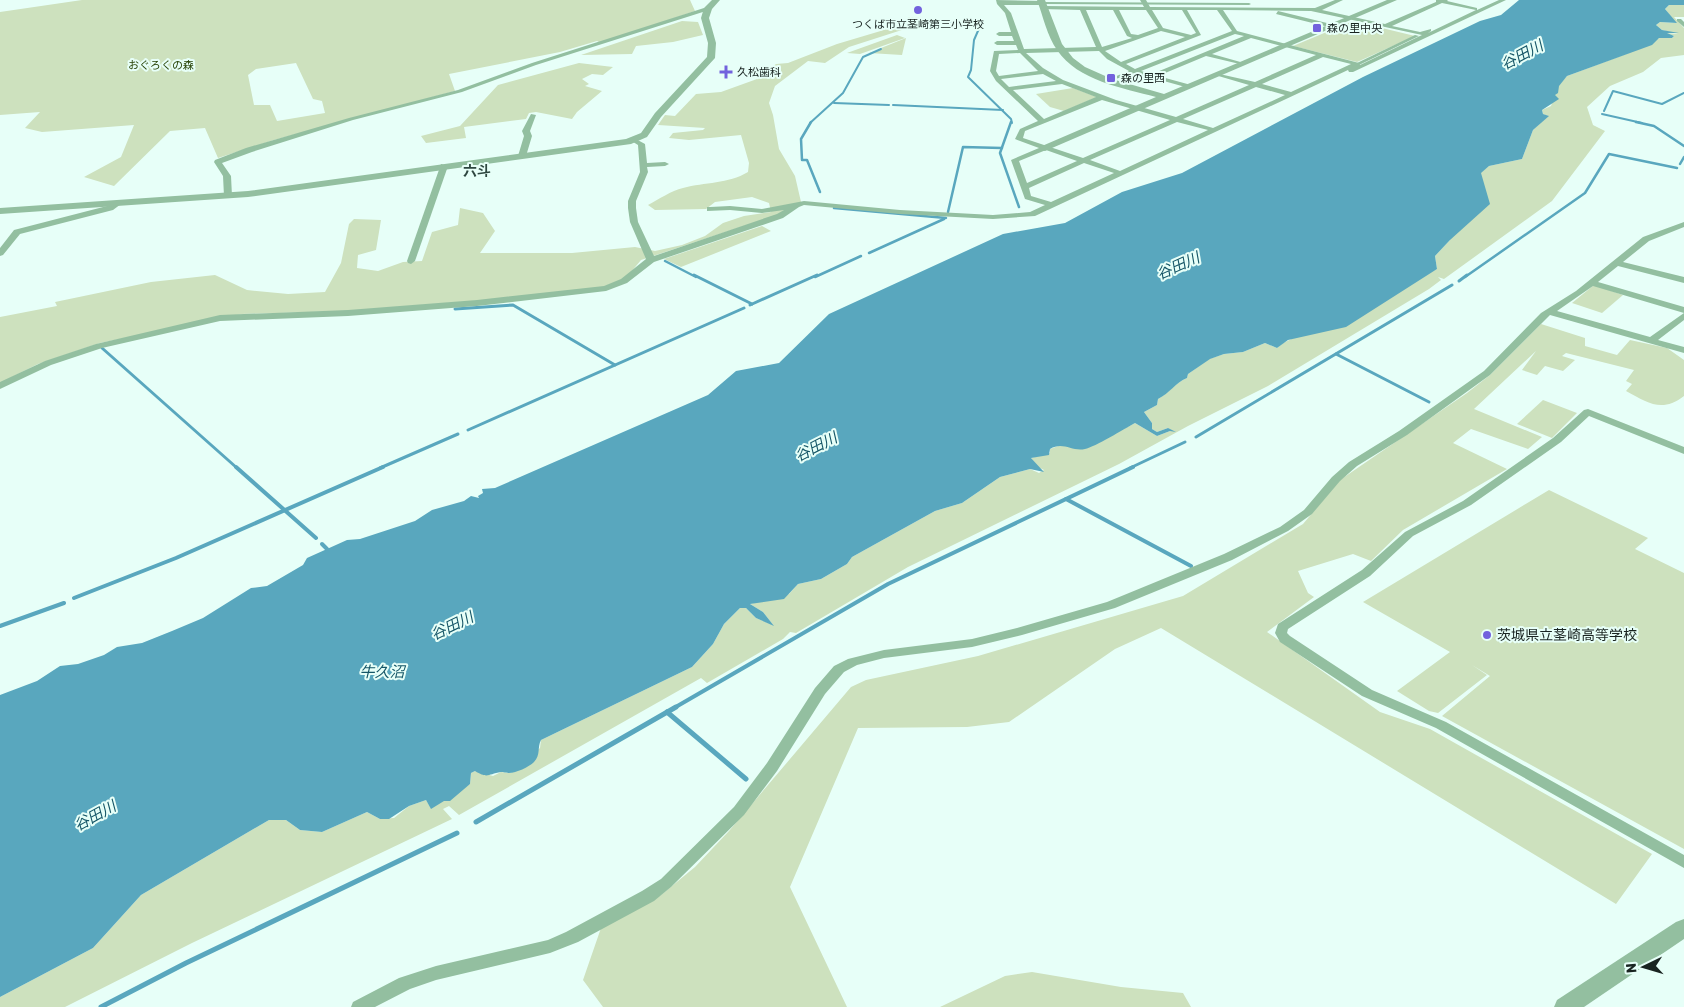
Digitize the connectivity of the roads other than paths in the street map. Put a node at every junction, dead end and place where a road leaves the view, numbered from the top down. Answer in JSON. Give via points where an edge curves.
{"nodes":[{"id":1,"x":716,"y":0,"type":"edge"},
{"id":2,"x":1340,"y":0,"type":"edge"},
{"id":3,"x":1393,"y":0,"type":"edge"},
{"id":4,"x":1434,"y":0,"type":"edge"},
{"id":5,"x":1494,"y":0,"type":"edge"},
{"id":6,"x":1504,"y":0,"type":"edge"},
{"id":7,"x":999,"y":1,"type":"edge"},
{"id":8,"x":1443,"y":1,"type":"edge"},
{"id":9,"x":1248,"y":2,"type":"edge"},
{"id":10,"x":1309,"y":2,"type":"dead end"},
{"id":11,"x":1043,"y":4,"type":"edge"},
{"id":12,"x":1145,"y":4,"type":"edge"},
{"id":13,"x":1082,"y":8,"type":"junction"},
{"id":14,"x":1115,"y":8,"type":"junction"},
{"id":15,"x":1182,"y":8,"type":"junction"},
{"id":16,"x":1218,"y":8,"type":"junction"},
{"id":17,"x":1254,"y":8,"type":"junction"},
{"id":18,"x":1272,"y":8,"type":"junction"},
{"id":19,"x":1475,"y":9,"type":"junction"},
{"id":20,"x":704,"y":10,"type":"dead end"},
{"id":21,"x":1316,"y":10,"type":"junction"},
{"id":22,"x":1351,"y":18,"type":"junction"},
{"id":23,"x":1679,"y":20,"type":"dead end"},
{"id":24,"x":1684,"y":25,"type":"edge"},
{"id":25,"x":1333,"y":26,"type":"junction"},
{"id":26,"x":1386,"y":26,"type":"junction"},
{"id":27,"x":1161,"y":29,"type":"junction"},
{"id":28,"x":1235,"y":32,"type":"junction"},
{"id":29,"x":999,"y":34,"type":"dead end"},
{"id":30,"x":1015,"y":34,"type":"junction"},
{"id":31,"x":1250,"y":36,"type":"junction"},
{"id":32,"x":1417,"y":36,"type":"dead end"},
{"id":33,"x":1138,"y":37,"type":"junction"},
{"id":34,"x":1191,"y":37,"type":"junction"},
{"id":35,"x":997,"y":43,"type":"dead end"},
{"id":36,"x":1018,"y":43,"type":"junction"},
{"id":37,"x":1285,"y":45,"type":"junction"},
{"id":38,"x":1101,"y":49,"type":"junction"},
{"id":39,"x":1189,"y":49,"type":"junction"},
{"id":40,"x":1062,"y":50,"type":"junction"},
{"id":41,"x":1022,"y":52,"type":"junction"},
{"id":42,"x":1206,"y":54,"type":"junction"},
{"id":43,"x":1322,"y":55,"type":"junction"},
{"id":44,"x":1121,"y":64,"type":"junction"},
{"id":45,"x":1242,"y":64,"type":"junction"},
{"id":46,"x":1358,"y":64,"type":"junction"},
{"id":47,"x":1136,"y":70,"type":"junction"},
{"id":48,"x":1044,"y":72,"type":"junction"},
{"id":49,"x":1217,"y":74,"type":"junction"},
{"id":50,"x":1153,"y":76,"type":"junction"},
{"id":51,"x":997,"y":78,"type":"junction"},
{"id":52,"x":1110,"y":80,"type":"junction"},
{"id":53,"x":1062,"y":82,"type":"junction"},
{"id":54,"x":1255,"y":85,"type":"junction"},
{"id":55,"x":1189,"y":86,"type":"junction"},
{"id":56,"x":1008,"y":89,"type":"junction"},
{"id":57,"x":1290,"y":94,"type":"junction"},
{"id":58,"x":1103,"y":97,"type":"junction"},
{"id":59,"x":1165,"y":97,"type":"junction"},
{"id":60,"x":1138,"y":108,"type":"junction"},
{"id":61,"x":533,"y":115,"type":"dead end"},
{"id":62,"x":1177,"y":119,"type":"junction"},
{"id":63,"x":1043,"y":122,"type":"junction"},
{"id":64,"x":1214,"y":130,"type":"junction"},
{"id":65,"x":634,"y":140,"type":"junction"},
{"id":66,"x":1045,"y":148,"type":"junction"},
{"id":67,"x":522,"y":156,"type":"junction"},
{"id":68,"x":1083,"y":161,"type":"junction"},
{"id":69,"x":665,"y":164,"type":"dead end"},
{"id":70,"x":645,"y":165,"type":"junction"},
{"id":71,"x":444,"y":166,"type":"junction"},
{"id":72,"x":1120,"y":173,"type":"junction"},
{"id":73,"x":1024,"y":187,"type":"junction"},
{"id":74,"x":228,"y":196,"type":"junction"},
{"id":75,"x":117,"y":204,"type":"junction"},
{"id":76,"x":796,"y":205,"type":"junction"},
{"id":77,"x":1052,"y":205,"type":"junction"},
{"id":78,"x":710,"y":209,"type":"dead end"},
{"id":79,"x":0,"y":212,"type":"edge"},
{"id":80,"x":1038,"y":212,"type":"junction"},
{"id":81,"x":1684,"y":224,"type":"edge"},
{"id":82,"x":0,"y":253,"type":"edge"},
{"id":83,"x":651,"y":260,"type":"junction"},
{"id":84,"x":411,"y":261,"type":"dead end"},
{"id":85,"x":1616,"y":263,"type":"junction"},
{"id":86,"x":1684,"y":280,"type":"edge"},
{"id":87,"x":1591,"y":283,"type":"junction"},
{"id":88,"x":1684,"y":310,"type":"edge"},
{"id":89,"x":1550,"y":312,"type":"junction"},
{"id":90,"x":1684,"y":316,"type":"edge"},
{"id":91,"x":1652,"y":340,"type":"junction"},
{"id":92,"x":1684,"y":350,"type":"edge"},
{"id":93,"x":0,"y":386,"type":"edge"},
{"id":94,"x":1684,"y":451,"type":"edge"},
{"id":95,"x":1684,"y":862,"type":"edge"},
{"id":96,"x":1684,"y":928,"type":"edge"},
{"id":97,"x":359,"y":1007,"type":"edge"},
{"id":98,"x":1565,"y":1007,"type":"edge"}],
"edges":[{"from":1,"to":65,"type":"street","via":[[705,14],[712,43],[710,58],[644,135]]},
{"from":2,"to":21,"type":"street"},
{"from":3,"to":22,"type":"street"},
{"from":4,"to":8,"type":"street"},
{"from":5,"to":19,"type":"street"},
{"from":6,"to":80,"type":"street","via":[[1060,207]]},
{"from":7,"to":11,"type":"street"},
{"from":7,"to":30,"type":"street","via":[[1008,12]]},
{"from":8,"to":19,"type":"street"},
{"from":8,"to":26,"type":"street"},
{"from":9,"to":10,"type":"street"},
{"from":9,"to":12,"type":"street"},
{"from":9,"to":17,"type":"street"},
{"from":11,"to":12,"type":"street"},
{"from":11,"to":13,"type":"street"},
{"from":11,"to":40,"type":"street"},
{"from":12,"to":14,"type":"street"},
{"from":12,"to":15,"type":"street"},
{"from":12,"to":27,"type":"street"},
{"from":13,"to":14,"type":"street"},
{"from":13,"to":38,"type":"street"},
{"from":14,"to":33,"type":"street","via":[[1129,35]]},
{"from":15,"to":16,"type":"street"},
{"from":15,"to":34,"type":"street","via":[[1199,34]]},
{"from":16,"to":17,"type":"street"},
{"from":16,"to":28,"type":"street"},
{"from":17,"to":18,"type":"street"},
{"from":18,"to":21,"type":"street"},
{"from":18,"to":25,"type":"street","via":[[1275,12]]},
{"from":19,"to":26,"type":"street","via":[[1421,34]]},
{"from":20,"to":74,"type":"street","via":[[460,91],[351,119],[233,156],[218,162],[227,176]]},
{"from":21,"to":22,"type":"street"},
{"from":22,"to":25,"type":"street"},
{"from":22,"to":26,"type":"street"},
{"from":23,"to":24,"type":"street"},
{"from":25,"to":37,"type":"street"},
{"from":27,"to":33,"type":"street"},
{"from":27,"to":34,"type":"street"},
{"from":28,"to":31,"type":"street"},
{"from":28,"to":39,"type":"street"},
{"from":29,"to":30,"type":"street"},
{"from":30,"to":36,"type":"street"},
{"from":31,"to":37,"type":"street"},
{"from":31,"to":42,"type":"street"},
{"from":32,"to":46,"type":"street"},
{"from":33,"to":38,"type":"street"},
{"from":34,"to":44,"type":"street"},
{"from":35,"to":36,"type":"street"},
{"from":36,"to":41,"type":"street"},
{"from":37,"to":43,"type":"street"},
{"from":37,"to":45,"type":"street"},
{"from":38,"to":40,"type":"street"},
{"from":38,"to":44,"type":"street"},
{"from":39,"to":42,"type":"street"},
{"from":39,"to":47,"type":"street"},
{"from":40,"to":41,"type":"street"},
{"from":40,"to":52,"type":"street","via":[[1077,64]]},
{"from":41,"to":48,"type":"street"},
{"from":41,"to":51,"type":"street","via":[[996,52],[993,71]]},
{"from":42,"to":45,"type":"street"},
{"from":42,"to":50,"type":"street"},
{"from":43,"to":46,"type":"street"},
{"from":43,"to":54,"type":"street"},
{"from":44,"to":47,"type":"street"},
{"from":45,"to":49,"type":"street"},
{"from":46,"to":57,"type":"street"},
{"from":47,"to":50,"type":"street"},
{"from":47,"to":52,"type":"street"},
{"from":48,"to":51,"type":"street"},
{"from":48,"to":53,"type":"street"},
{"from":49,"to":54,"type":"street"},
{"from":49,"to":55,"type":"street"},
{"from":50,"to":55,"type":"street"},
{"from":51,"to":56,"type":"street"},
{"from":52,"to":59,"type":"street"},
{"from":53,"to":56,"type":"street"},
{"from":53,"to":58,"type":"street"},
{"from":54,"to":57,"type":"street"},
{"from":54,"to":62,"type":"street"},
{"from":55,"to":59,"type":"street"},
{"from":56,"to":63,"type":"street"},
{"from":57,"to":64,"type":"street"},
{"from":58,"to":60,"type":"street"},
{"from":58,"to":63,"type":"street"},
{"from":59,"to":60,"type":"street"},
{"from":60,"to":62,"type":"street"},
{"from":60,"to":66,"type":"street"},
{"from":61,"to":67,"type":"street","via":[[526,131],[528,136]]},
{"from":62,"to":64,"type":"street"},
{"from":62,"to":68,"type":"street"},
{"from":63,"to":66,"type":"street","via":[[1022,130],[1019,138]]},
{"from":64,"to":72,"type":"street"},
{"from":65,"to":67,"type":"street"},
{"from":65,"to":70,"type":"street","via":[[641,144]]},
{"from":66,"to":68,"type":"street"},
{"from":66,"to":73,"type":"street","via":[[1015,160]]},
{"from":67,"to":71,"type":"street"},
{"from":68,"to":72,"type":"street"},
{"from":68,"to":73,"type":"street"},
{"from":69,"to":70,"type":"street"},
{"from":70,"to":83,"type":"street","via":[[632,208],[634,222]]},
{"from":71,"to":74,"type":"street"},
{"from":71,"to":84,"type":"street"},
{"from":72,"to":77,"type":"street"},
{"from":73,"to":77,"type":"street","via":[[1028,196]]},
{"from":74,"to":75,"type":"street"},
{"from":75,"to":79,"type":"street"},
{"from":75,"to":82,"type":"street","via":[[17,232]]},
{"from":76,"to":78,"type":"street","via":[[762,211]]},
{"from":76,"to":80,"type":"street","via":[[813,203],[999,217]]},
{"from":76,"to":83,"type":"street","via":[[780,216]]},
{"from":77,"to":80,"type":"street"},
{"from":81,"to":85,"type":"street","via":[[1646,239]]},
{"from":83,"to":93,"type":"street","via":[[614,286],[582,293],[358,312],[236,316],[201,322],[98,346],[48,363]]},
{"from":85,"to":86,"type":"street"},
{"from":85,"to":87,"type":"street"},
{"from":87,"to":88,"type":"street"},
{"from":87,"to":89,"type":"street"},
{"from":89,"to":91,"type":"street"},
{"from":89,"to":97,"type":"street","via":[[1465,391],[1353,464],[1336,478],[1308,512],[1284,529],[1228,557],[1112,605],[990,638],[884,654],[839,669],[820,691],[772,767],[739,811],[666,884],[550,946],[436,973],[406,983]]},
{"from":90,"to":91,"type":"street"},
{"from":91,"to":92,"type":"street"},
{"from":94,"to":95,"type":"street","via":[[1588,412],[1557,440],[1467,503],[1409,534],[1366,573],[1282,627],[1281,633],[1285,639],[1367,693],[1441,725]]},
{"from":96,"to":98,"type":"street"}]}
